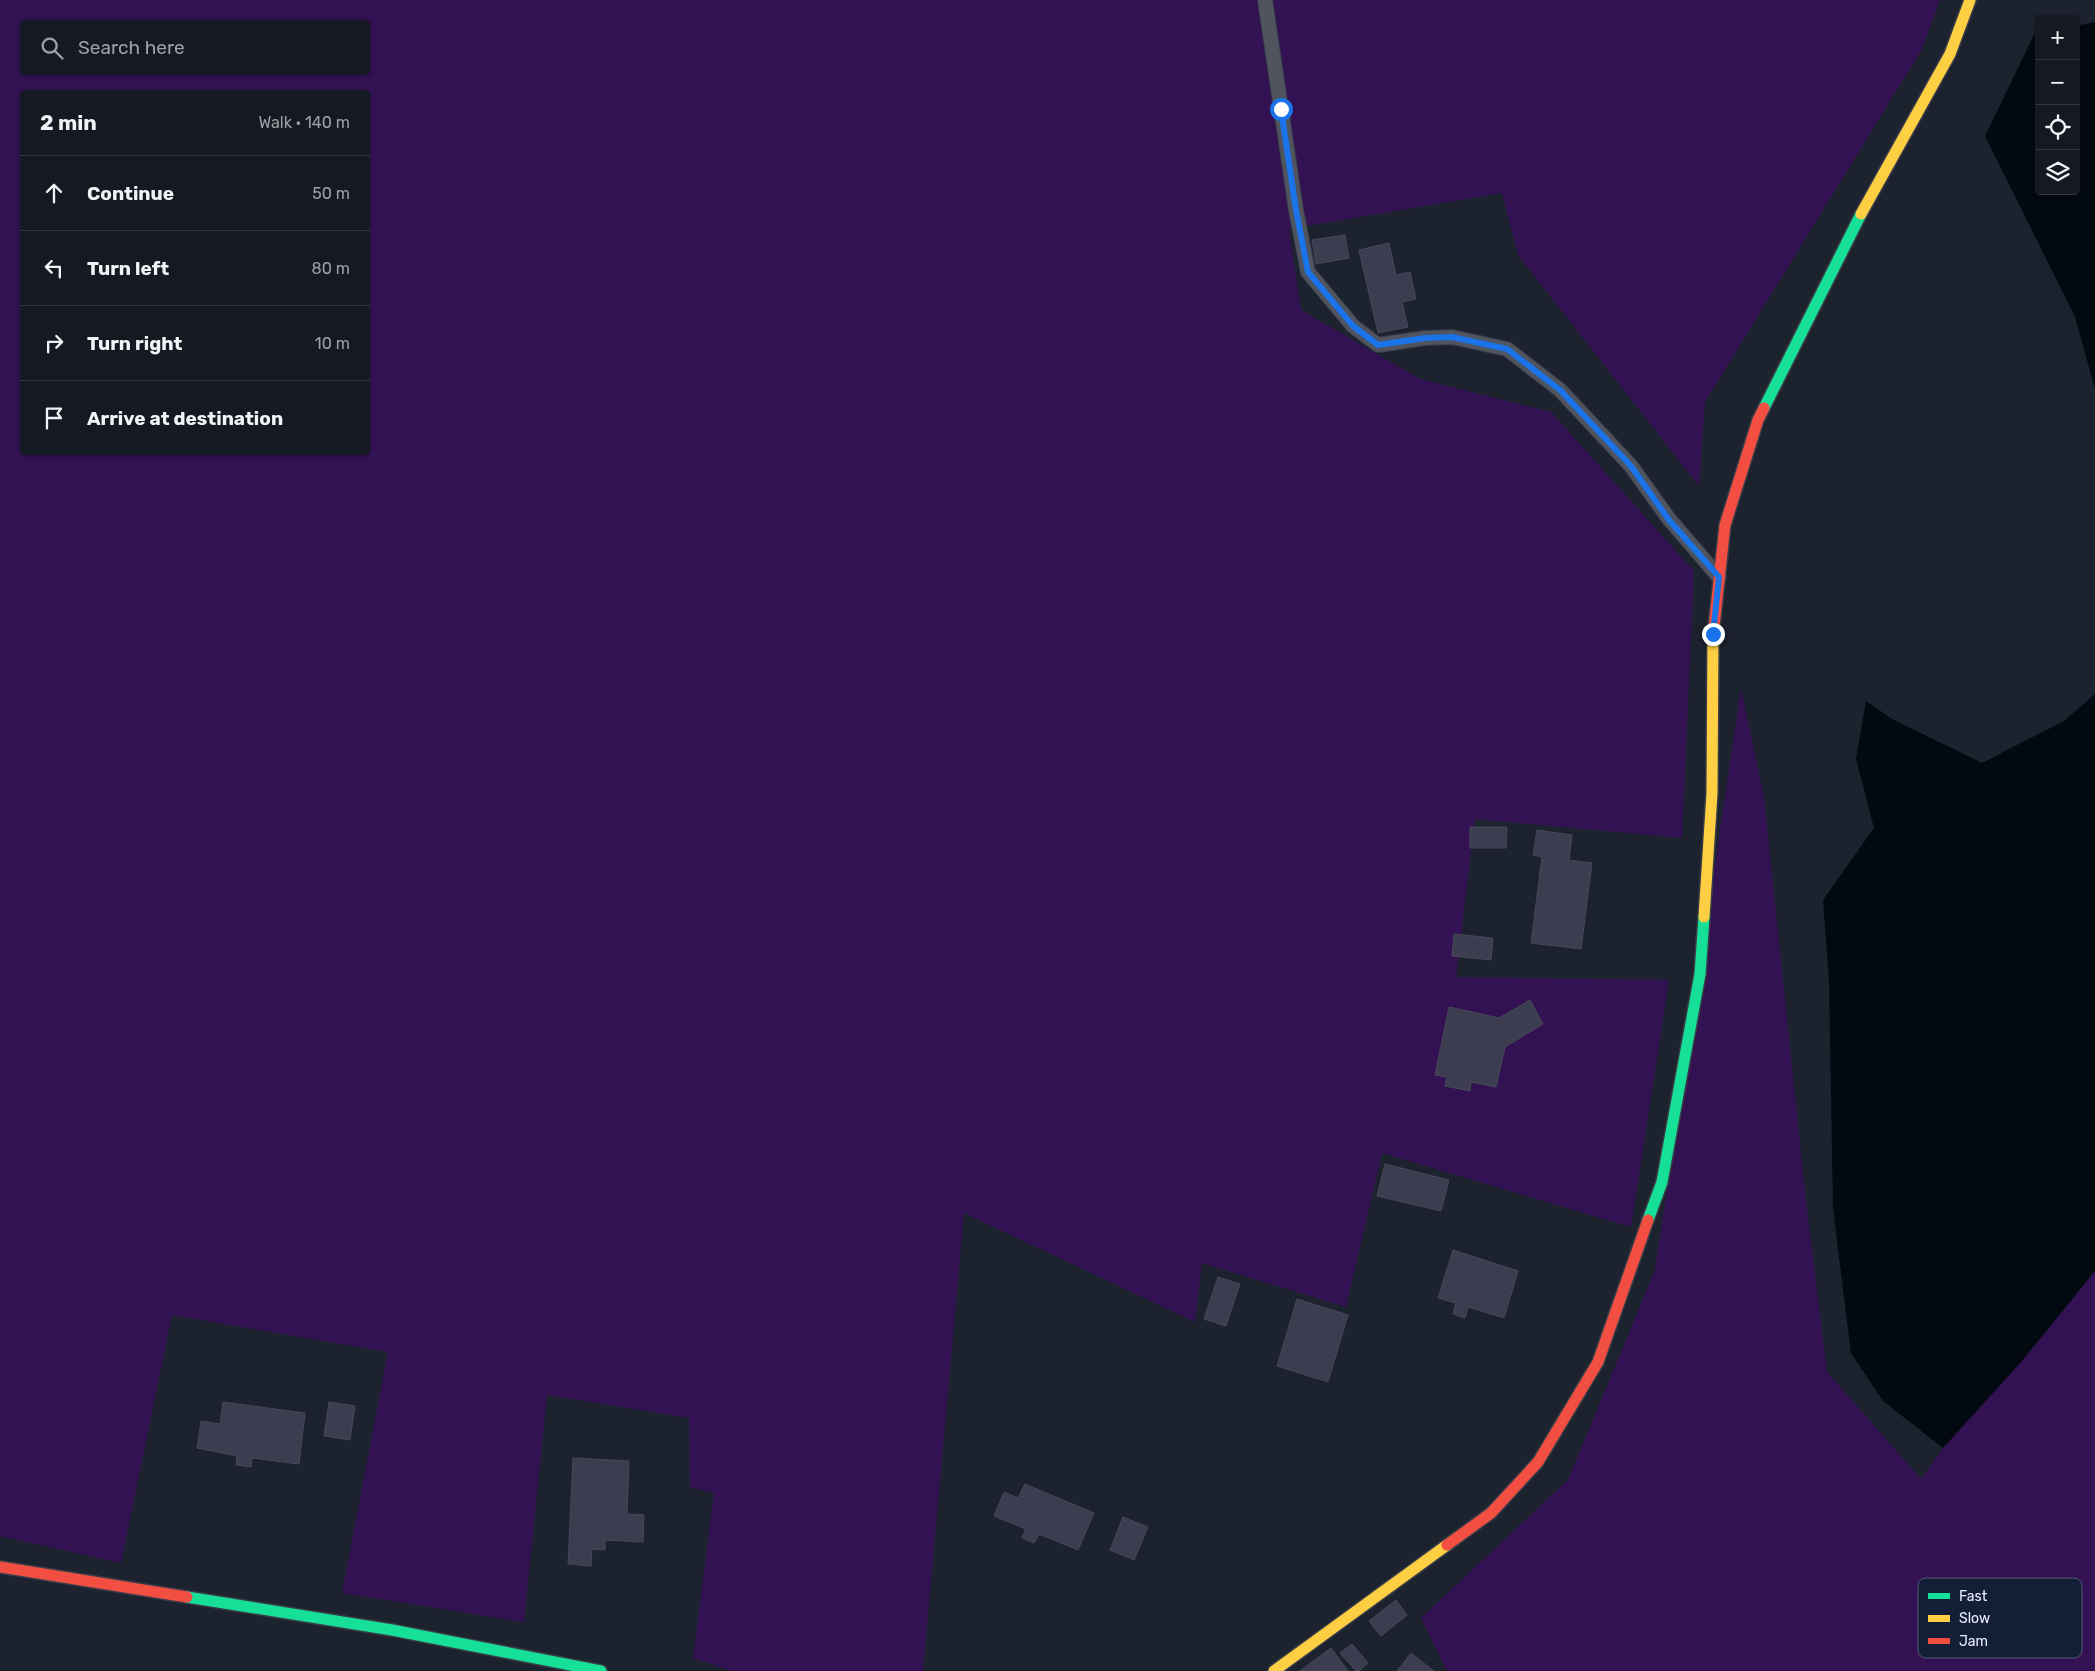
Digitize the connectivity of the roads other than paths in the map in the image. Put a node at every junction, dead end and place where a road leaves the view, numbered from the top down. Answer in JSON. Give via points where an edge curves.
{"nodes":[{"id":1,"x":1265,"y":0,"type":"edge"},
{"id":2,"x":1970,"y":0,"type":"edge"},
{"id":3,"x":1719,"y":577,"type":"junction"},
{"id":4,"x":0,"y":1567,"type":"edge"},
{"id":5,"x":601,"y":1671,"type":"edge"},
{"id":6,"x":1274,"y":1671,"type":"edge"}],
"edges":[{"from":1,"to":3,"type":"lane","via":[[1308,272],[1353,326],[1378,345],[1452,337],[1507,349],[1560,390],[1618,452],[1669,520]]},
{"from":2,"to":3,"type":"street","via":[[1950,54],[1873,191],[1758,420],[1725,525]]},
{"from":3,"to":6,"type":"street","via":[[1713,634],[1712,793],[1700,974],[1662,1182],[1598,1362],[1538,1462],[1491,1513]]},
{"from":4,"to":5,"type":"street","via":[[392,1630]]}]}
